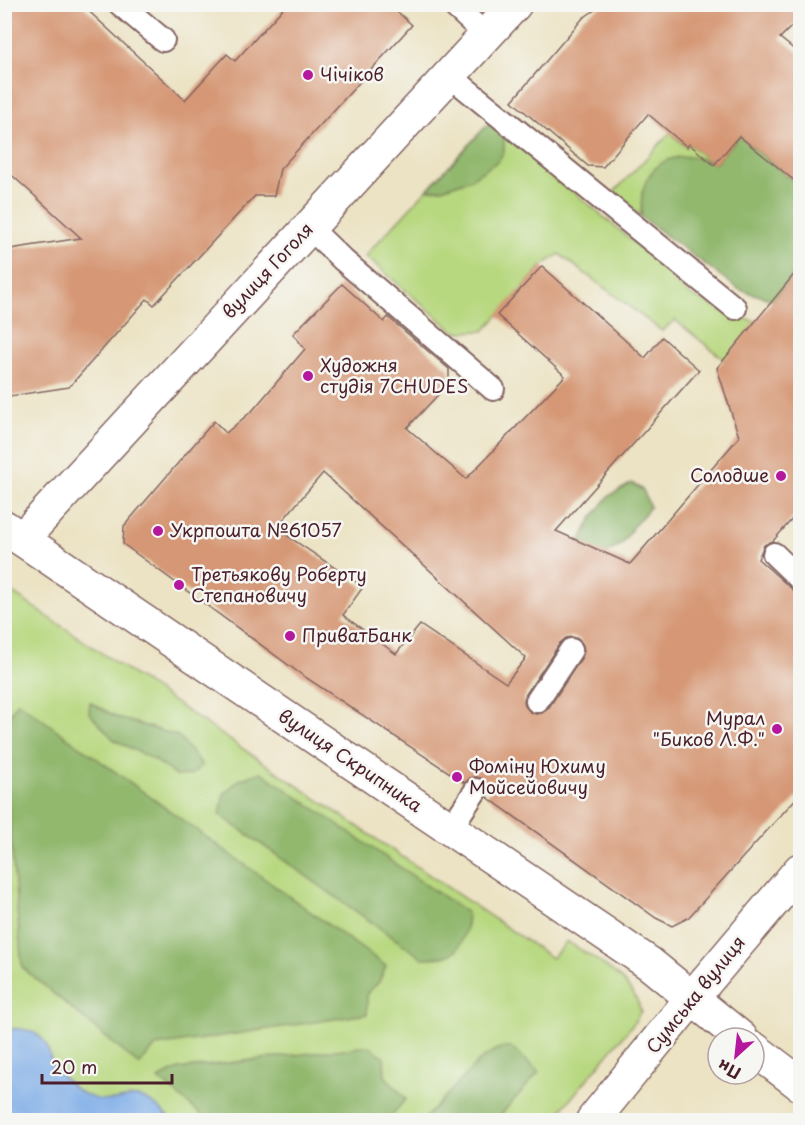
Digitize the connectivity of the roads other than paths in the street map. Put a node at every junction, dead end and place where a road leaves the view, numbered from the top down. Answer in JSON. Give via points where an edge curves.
{"nodes":[{"id":1,"x":120,"y":4,"type":"edge"},
{"id":2,"x":452,"y":4,"type":"edge"},
{"id":3,"x":514,"y":4,"type":"edge"},
{"id":4,"x":486,"y":34,"type":"junction"},
{"id":5,"x":163,"y":40,"type":"dead end"},
{"id":6,"x":449,"y":75,"type":"junction"},
{"id":7,"x":309,"y":226,"type":"junction"},
{"id":8,"x":735,"y":308,"type":"dead end"},
{"id":9,"x":493,"y":389,"type":"dead end"},
{"id":10,"x":13,"y":533,"type":"edge"},
{"id":11,"x":774,"y":554,"type":"dead end"},
{"id":12,"x":801,"y":579,"type":"edge"},
{"id":13,"x":571,"y":651,"type":"dead end"},
{"id":14,"x":537,"y":701,"type":"dead end"},
{"id":15,"x":476,"y":790,"type":"dead end"},
{"id":16,"x":450,"y":829,"type":"junction"},
{"id":17,"x":801,"y":870,"type":"edge"},
{"id":18,"x":692,"y":998,"type":"junction"},
{"id":19,"x":726,"y":1026,"type":"edge"},
{"id":20,"x":766,"y":1058,"type":"edge"},
{"id":21,"x":801,"y":1084,"type":"edge"},
{"id":22,"x":593,"y":1120,"type":"edge"}],
"edges":[{"from":1,"to":5,"type":"lane"},
{"from":2,"to":4,"type":"lane"},
{"from":3,"to":4,"type":"street","name":"вулиця Гоголя"},
{"from":4,"to":6,"type":"street","name":"вулиця Гоголя"},
{"from":6,"to":7,"type":"street","name":"вулиця Гоголя"},
{"from":6,"to":8,"type":"lane"},
{"from":7,"to":9,"type":"lane"},
{"from":7,"to":10,"type":"street","name":"вулиця Гоголя"},
{"from":10,"to":16,"type":"street","name":"вулиця Скрипника"},
{"from":11,"to":12,"type":"lane"},
{"from":13,"to":14,"type":"lane"},
{"from":15,"to":16,"type":"lane"},
{"from":16,"to":18,"type":"street","name":"вулиця Скрипника","via":[[650,964]]},
{"from":17,"to":18,"type":"street","name":"Сумська вулиця"},
{"from":18,"to":19,"type":"street","name":"вулиця Скрипника"},
{"from":18,"to":22,"type":"street","name":"Сумська вулиця"},
{"from":20,"to":21,"type":"street"}]}
